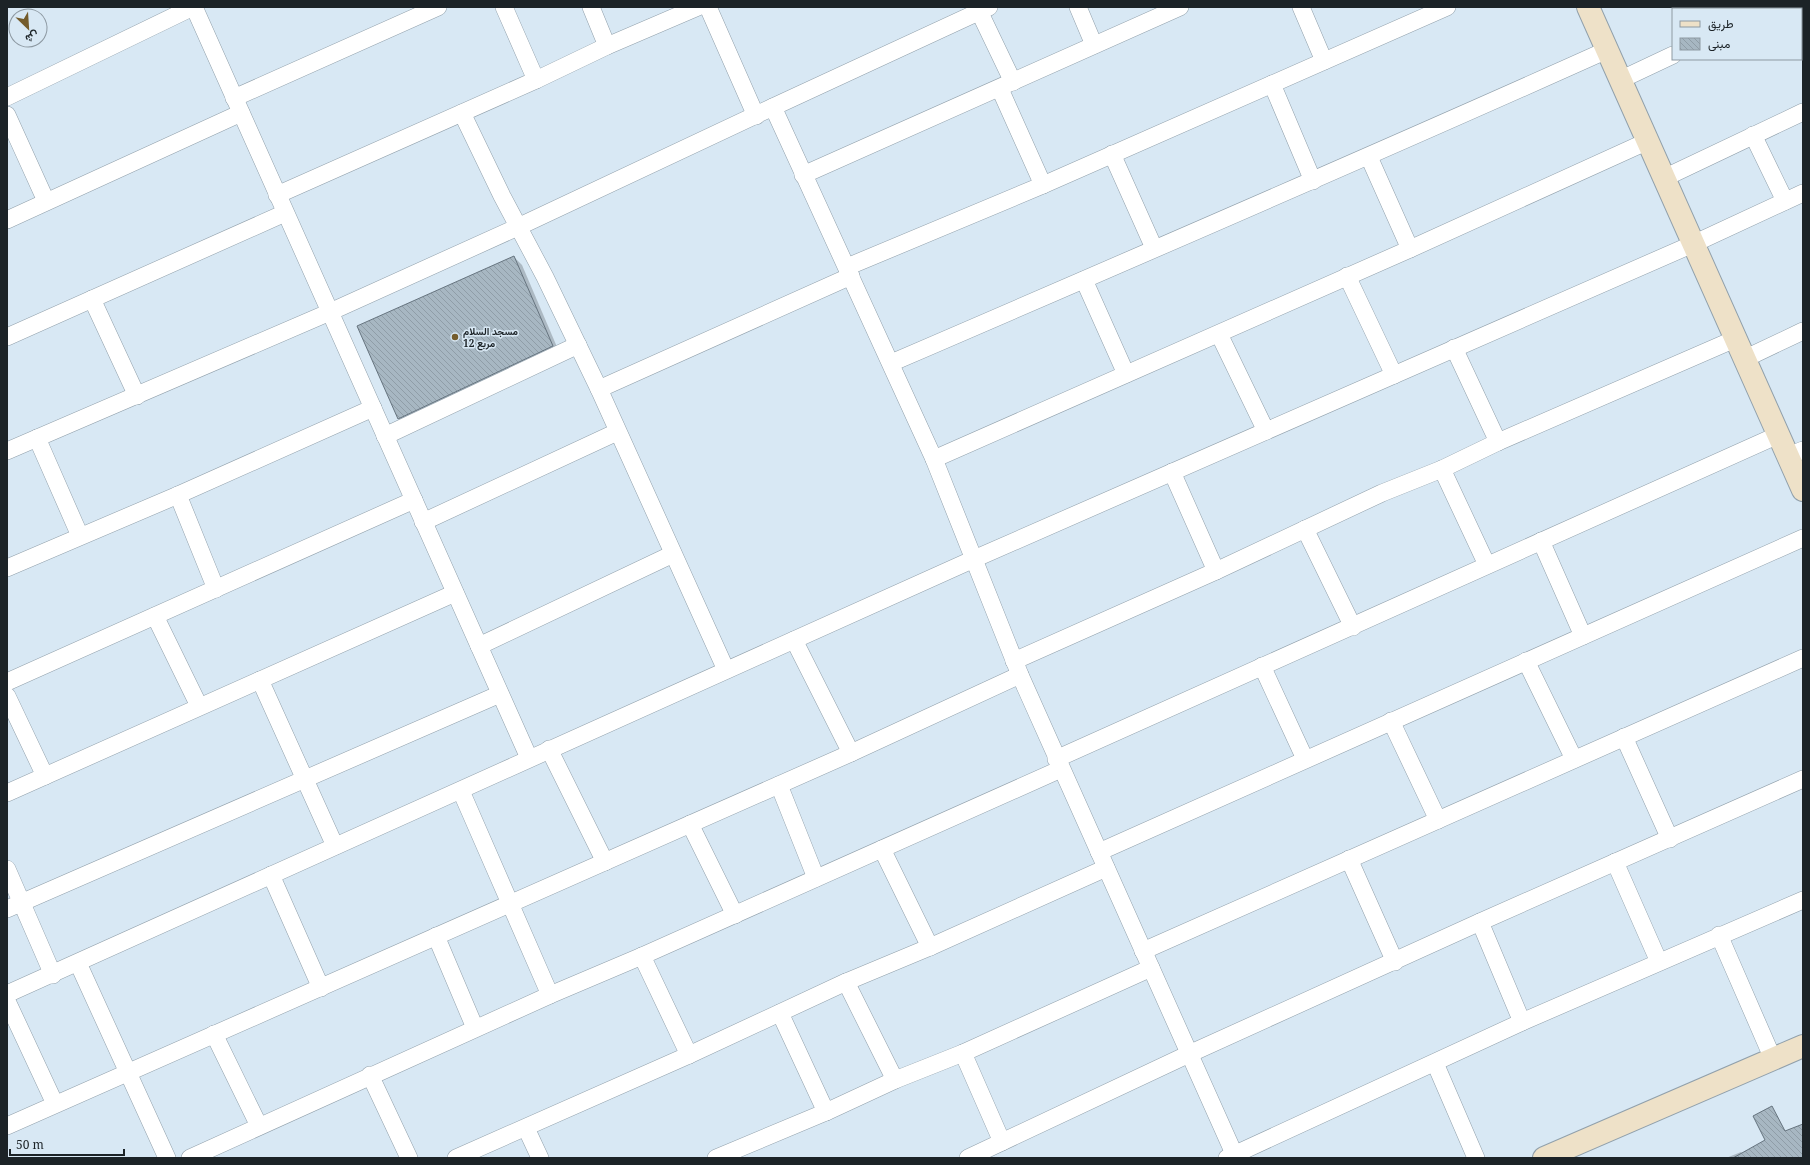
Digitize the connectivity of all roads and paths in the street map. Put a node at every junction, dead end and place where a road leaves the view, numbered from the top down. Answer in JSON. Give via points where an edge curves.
{"nodes":[{"id":1,"x":193,"y":7,"type":"edge"},
{"id":2,"x":438,"y":7,"type":"edge"},
{"id":3,"x":504,"y":7,"type":"edge"},
{"id":4,"x":591,"y":7,"type":"edge"},
{"id":5,"x":698,"y":7,"type":"edge"},
{"id":6,"x":708,"y":7,"type":"edge"},
{"id":7,"x":1078,"y":7,"type":"edge"},
{"id":8,"x":1180,"y":7,"type":"edge"},
{"id":9,"x":1301,"y":7,"type":"edge"},
{"id":10,"x":1447,"y":7,"type":"edge"},
{"id":11,"x":1588,"y":7,"type":"edge"},
{"id":12,"x":984,"y":9,"type":"edge"},
{"id":13,"x":417,"y":11,"type":"edge"},
{"id":14,"x":1094,"y":45,"type":"junction"},
{"id":15,"x":607,"y":46,"type":"junction"},
{"id":16,"x":1607,"y":50,"type":"junction"},
{"id":17,"x":1672,"y":55,"type":"edge"},
{"id":18,"x":1324,"y":61,"type":"junction"},
{"id":19,"x":536,"y":80,"type":"junction"},
{"id":20,"x":1620,"y":80,"type":"junction"},
{"id":21,"x":1272,"y":84,"type":"junction"},
{"id":22,"x":1007,"y":85,"type":"junction"},
{"id":23,"x":7,"y":97,"type":"edge"},
{"id":24,"x":237,"y":105,"type":"junction"},
{"id":25,"x":773,"y":107,"type":"junction"},
{"id":26,"x":1803,"y":112,"type":"edge"},
{"id":27,"x":462,"y":114,"type":"junction"},
{"id":28,"x":7,"y":115,"type":"edge"},
{"id":29,"x":756,"y":116,"type":"junction"},
{"id":30,"x":1753,"y":135,"type":"junction"},
{"id":31,"x":1648,"y":142,"type":"junction"},
{"id":32,"x":1112,"y":154,"type":"junction"},
{"id":33,"x":1369,"y":157,"type":"junction"},
{"id":34,"x":803,"y":175,"type":"junction"},
{"id":35,"x":1664,"y":178,"type":"junction"},
{"id":36,"x":1313,"y":181,"type":"junction"},
{"id":37,"x":1043,"y":185,"type":"junction"},
{"id":38,"x":1803,"y":193,"type":"edge"},
{"id":39,"x":278,"y":195,"type":"junction"},
{"id":40,"x":46,"y":201,"type":"junction"},
{"id":41,"x":1785,"y":201,"type":"junction"},
{"id":42,"x":285,"y":213,"type":"junction"},
{"id":43,"x":7,"y":220,"type":"edge"},
{"id":44,"x":520,"y":226,"type":"junction"},
{"id":45,"x":1693,"y":244,"type":"junction"},
{"id":46,"x":1154,"y":248,"type":"junction"},
{"id":47,"x":1410,"y":249,"type":"junction"},
{"id":48,"x":849,"y":272,"type":"junction"},
{"id":49,"x":1347,"y":276,"type":"junction"},
{"id":50,"x":1084,"y":280,"type":"junction"},
{"id":51,"x":92,"y":299,"type":"junction"},
{"id":52,"x":330,"y":312,"type":"junction"},
{"id":53,"x":1803,"y":331,"type":"edge"},
{"id":54,"x":1219,"y":334,"type":"junction"},
{"id":55,"x":7,"y":337,"type":"edge"},
{"id":56,"x":1735,"y":339,"type":"junction"},
{"id":57,"x":578,"y":345,"type":"junction"},
{"id":58,"x":1454,"y":348,"type":"junction"},
{"id":59,"x":1744,"y":359,"type":"junction"},
{"id":60,"x":891,"y":363,"type":"junction"},
{"id":61,"x":1126,"y":374,"type":"junction"},
{"id":62,"x":1394,"y":375,"type":"junction"},
{"id":63,"x":599,"y":389,"type":"junction"},
{"id":64,"x":137,"y":396,"type":"junction"},
{"id":65,"x":372,"y":408,"type":"junction"},
{"id":66,"x":1266,"y":431,"type":"junction"},
{"id":67,"x":617,"y":432,"type":"junction"},
{"id":68,"x":1778,"y":435,"type":"junction"},
{"id":69,"x":385,"y":436,"type":"junction"},
{"id":70,"x":37,"y":438,"type":"junction"},
{"id":71,"x":1498,"y":442,"type":"junction"},
{"id":72,"x":7,"y":451,"type":"edge"},
{"id":73,"x":1796,"y":453,"type":"edge"},
{"id":74,"x":934,"y":459,"type":"junction"},
{"id":75,"x":1442,"y":469,"type":"junction"},
{"id":76,"x":1172,"y":472,"type":"junction"},
{"id":77,"x":1803,"y":490,"type":"edge"},
{"id":78,"x":178,"y":495,"type":"junction"},
{"id":79,"x":414,"y":500,"type":"junction"},
{"id":80,"x":423,"y":522,"type":"junction"},
{"id":81,"x":1305,"y":529,"type":"junction"},
{"id":82,"x":80,"y":536,"type":"junction"},
{"id":83,"x":1803,"y":538,"type":"edge"},
{"id":84,"x":1541,"y":542,"type":"junction"},
{"id":85,"x":673,"y":554,"type":"junction"},
{"id":86,"x":974,"y":559,"type":"junction"},
{"id":87,"x":1487,"y":565,"type":"junction"},
{"id":88,"x":7,"y":568,"type":"edge"},
{"id":89,"x":1216,"y":571,"type":"junction"},
{"id":90,"x":216,"y":589,"type":"junction"},
{"id":91,"x":455,"y":593,"type":"junction"},
{"id":92,"x":155,"y":616,"type":"junction"},
{"id":93,"x":1352,"y":627,"type":"junction"},
{"id":94,"x":1583,"y":636,"type":"junction"},
{"id":95,"x":794,"y":640,"type":"junction"},
{"id":96,"x":479,"y":646,"type":"junction"},
{"id":97,"x":1803,"y":658,"type":"edge"},
{"id":98,"x":1526,"y":661,"type":"junction"},
{"id":99,"x":1262,"y":666,"type":"junction"},
{"id":100,"x":1017,"y":668,"type":"junction"},
{"id":101,"x":726,"y":670,"type":"junction"},
{"id":102,"x":260,"y":680,"type":"junction"},
{"id":103,"x":7,"y":682,"type":"edge"},
{"id":104,"x":500,"y":694,"type":"junction"},
{"id":105,"x":7,"y":696,"type":"edge"},
{"id":106,"x":198,"y":706,"type":"junction"},
{"id":107,"x":1391,"y":722,"type":"junction"},
{"id":108,"x":1624,"y":737,"type":"junction"},
{"id":109,"x":549,"y":749,"type":"junction"},
{"id":110,"x":851,"y":753,"type":"junction"},
{"id":111,"x":529,"y":758,"type":"junction"},
{"id":112,"x":1305,"y":759,"type":"junction"},
{"id":113,"x":1574,"y":759,"type":"junction"},
{"id":114,"x":1059,"y":764,"type":"junction"},
{"id":115,"x":45,"y":776,"type":"junction"},
{"id":116,"x":305,"y":779,"type":"junction"},
{"id":117,"x":1803,"y":779,"type":"edge"},
{"id":118,"x":779,"y":785,"type":"junction"},
{"id":119,"x":461,"y":791,"type":"junction"},
{"id":120,"x":7,"y":793,"type":"edge"},
{"id":121,"x":1438,"y":820,"type":"junction"},
{"id":122,"x":690,"y":824,"type":"junction"},
{"id":123,"x":1670,"y":838,"type":"junction"},
{"id":124,"x":335,"y":846,"type":"junction"},
{"id":125,"x":882,"y":849,"type":"junction"},
{"id":126,"x":1099,"y":852,"type":"junction"},
{"id":127,"x":1349,"y":859,"type":"junction"},
{"id":128,"x":605,"y":862,"type":"junction"},
{"id":129,"x":1614,"y":862,"type":"junction"},
{"id":130,"x":1106,"y":868,"type":"junction"},
{"id":131,"x":7,"y":869,"type":"edge"},
{"id":132,"x":271,"y":875,"type":"junction"},
{"id":133,"x":816,"y":878,"type":"junction"},
{"id":134,"x":1803,"y":900,"type":"edge"},
{"id":135,"x":510,"y":904,"type":"junction"},
{"id":136,"x":14,"y":906,"type":"edge"},
{"id":137,"x":735,"y":914,"type":"junction"},
{"id":138,"x":1480,"y":922,"type":"junction"},
{"id":139,"x":1719,"y":935,"type":"junction"},
{"id":140,"x":436,"y":936,"type":"junction"},
{"id":141,"x":930,"y":947,"type":"junction"},
{"id":142,"x":1143,"y":951,"type":"junction"},
{"id":143,"x":642,"y":956,"type":"junction"},
{"id":144,"x":1395,"y":962,"type":"junction"},
{"id":145,"x":1659,"y":962,"type":"junction"},
{"id":146,"x":78,"y":963,"type":"junction"},
{"id":147,"x":1151,"y":968,"type":"junction"},
{"id":148,"x":53,"y":974,"type":"junction"},
{"id":149,"x":846,"y":982,"type":"junction"},
{"id":150,"x":321,"y":988,"type":"junction"},
{"id":151,"x":7,"y":994,"type":"edge"},
{"id":152,"x":550,"y":995,"type":"junction"},
{"id":153,"x":7,"y":1001,"type":"edge"},
{"id":154,"x":780,"y":1013,"type":"junction"},
{"id":155,"x":1522,"y":1022,"type":"junction"},
{"id":156,"x":475,"y":1028,"type":"junction"},
{"id":157,"x":214,"y":1034,"type":"junction"},
{"id":158,"x":1803,"y":1046,"type":"edge"},
{"id":159,"x":963,"y":1053,"type":"junction"},
{"id":160,"x":1189,"y":1054,"type":"junction"},
{"id":161,"x":689,"y":1055,"type":"junction"},
{"id":162,"x":1773,"y":1059,"type":"junction"},
{"id":163,"x":1435,"y":1063,"type":"junction"},
{"id":164,"x":128,"y":1072,"type":"junction"},
{"id":165,"x":370,"y":1075,"type":"junction"},
{"id":166,"x":895,"y":1080,"type":"junction"},
{"id":167,"x":55,"y":1104,"type":"junction"},
{"id":168,"x":826,"y":1112,"type":"junction"},
{"id":169,"x":7,"y":1126,"type":"edge"},
{"id":170,"x":259,"y":1126,"type":"junction"},
{"id":171,"x":526,"y":1128,"type":"junction"},
{"id":172,"x":1002,"y":1142,"type":"junction"},
{"id":173,"x":1233,"y":1157,"type":"edge"},
{"id":174,"x":1548,"y":1157,"type":"edge"},
{"id":175,"x":166,"y":1158,"type":"edge"},
{"id":176,"x":190,"y":1158,"type":"edge"},
{"id":177,"x":409,"y":1158,"type":"edge"},
{"id":178,"x":456,"y":1158,"type":"edge"},
{"id":179,"x":540,"y":1158,"type":"edge"},
{"id":180,"x":716,"y":1158,"type":"edge"},
{"id":181,"x":968,"y":1158,"type":"edge"},
{"id":182,"x":1476,"y":1158,"type":"edge"}],
"edges":[{"from":1,"to":23,"type":"street"},
{"from":1,"to":24,"type":"street"},
{"from":2,"to":13,"type":"street"},
{"from":3,"to":19,"type":"street"},
{"from":4,"to":15,"type":"street"},
{"from":5,"to":15,"type":"street"},
{"from":6,"to":29,"type":"street"},
{"from":7,"to":14,"type":"street"},
{"from":8,"to":14,"type":"street"},
{"from":9,"to":18,"type":"street"},
{"from":10,"to":18,"type":"street"},
{"from":11,"to":16,"type":"street"},
{"from":12,"to":22,"type":"street"},
{"from":12,"to":25,"type":"street"},
{"from":13,"to":24,"type":"street"},
{"from":14,"to":22,"type":"street"},
{"from":15,"to":19,"type":"street"},
{"from":16,"to":20,"type":"street"},
{"from":16,"to":33,"type":"street"},
{"from":17,"to":20,"type":"street"},
{"from":18,"to":21,"type":"street"},
{"from":19,"to":27,"type":"street"},
{"from":20,"to":31,"type":"street"},
{"from":21,"to":32,"type":"street"},
{"from":21,"to":36,"type":"street"},
{"from":22,"to":34,"type":"street"},
{"from":22,"to":37,"type":"street"},
{"from":24,"to":39,"type":"street"},
{"from":24,"to":40,"type":"street"},
{"from":25,"to":29,"type":"street"},
{"from":25,"to":34,"type":"street"},
{"from":26,"to":30,"type":"street"},
{"from":27,"to":39,"type":"street"},
{"from":27,"to":44,"type":"street","via":[[502,196]]},
{"from":28,"to":40,"type":"street"},
{"from":29,"to":44,"type":"street"},
{"from":30,"to":35,"type":"street"},
{"from":30,"to":41,"type":"street"},
{"from":31,"to":35,"type":"street"},
{"from":31,"to":47,"type":"street"},
{"from":32,"to":37,"type":"street"},
{"from":32,"to":46,"type":"street"},
{"from":33,"to":36,"type":"street"},
{"from":33,"to":47,"type":"street"},
{"from":34,"to":48,"type":"street"},
{"from":35,"to":45,"type":"street"},
{"from":36,"to":46,"type":"street"},
{"from":37,"to":48,"type":"street"},
{"from":38,"to":41,"type":"street"},
{"from":39,"to":42,"type":"street"},
{"from":40,"to":43,"type":"street"},
{"from":41,"to":45,"type":"street"},
{"from":42,"to":51,"type":"street"},
{"from":42,"to":52,"type":"street"},
{"from":44,"to":52,"type":"street"},
{"from":44,"to":57,"type":"street"},
{"from":45,"to":56,"type":"street"},
{"from":45,"to":58,"type":"street"},
{"from":46,"to":50,"type":"street"},
{"from":47,"to":49,"type":"street"},
{"from":48,"to":60,"type":"street"},
{"from":48,"to":63,"type":"street"},
{"from":49,"to":54,"type":"street"},
{"from":49,"to":62,"type":"street"},
{"from":50,"to":60,"type":"street"},
{"from":50,"to":61,"type":"street"},
{"from":51,"to":55,"type":"street"},
{"from":51,"to":64,"type":"street"},
{"from":52,"to":64,"type":"street"},
{"from":52,"to":65,"type":"street"},
{"from":53,"to":59,"type":"street"},
{"from":54,"to":61,"type":"street"},
{"from":54,"to":66,"type":"street"},
{"from":56,"to":59,"type":"street"},
{"from":56,"to":71,"type":"street"},
{"from":57,"to":63,"type":"street"},
{"from":57,"to":69,"type":"street"},
{"from":58,"to":62,"type":"street"},
{"from":58,"to":71,"type":"street"},
{"from":59,"to":68,"type":"street"},
{"from":60,"to":74,"type":"street"},
{"from":61,"to":74,"type":"street"},
{"from":62,"to":66,"type":"street"},
{"from":63,"to":67,"type":"street"},
{"from":64,"to":70,"type":"street"},
{"from":65,"to":69,"type":"street"},
{"from":65,"to":78,"type":"street"},
{"from":66,"to":76,"type":"street"},
{"from":67,"to":80,"type":"street"},
{"from":67,"to":85,"type":"street"},
{"from":68,"to":73,"type":"street"},
{"from":68,"to":84,"type":"street"},
{"from":69,"to":79,"type":"street"},
{"from":70,"to":72,"type":"street"},
{"from":70,"to":82,"type":"street"},
{"from":71,"to":75,"type":"street"},
{"from":73,"to":77,"type":"street"},
{"from":74,"to":86,"type":"street"},
{"from":75,"to":81,"type":"street","via":[[1382,493]]},
{"from":75,"to":87,"type":"street"},
{"from":76,"to":86,"type":"street"},
{"from":76,"to":89,"type":"street"},
{"from":78,"to":82,"type":"street"},
{"from":78,"to":90,"type":"street"},
{"from":79,"to":80,"type":"street"},
{"from":79,"to":90,"type":"street"},
{"from":80,"to":91,"type":"street"},
{"from":81,"to":89,"type":"street"},
{"from":81,"to":93,"type":"street"},
{"from":82,"to":88,"type":"street"},
{"from":83,"to":94,"type":"street"},
{"from":84,"to":87,"type":"street"},
{"from":84,"to":94,"type":"street"},
{"from":85,"to":96,"type":"street"},
{"from":85,"to":101,"type":"street"},
{"from":86,"to":95,"type":"street"},
{"from":86,"to":100,"type":"street"},
{"from":87,"to":93,"type":"street"},
{"from":89,"to":100,"type":"street"},
{"from":90,"to":92,"type":"street"},
{"from":91,"to":96,"type":"street"},
{"from":91,"to":102,"type":"street"},
{"from":92,"to":103,"type":"street"},
{"from":92,"to":106,"type":"street"},
{"from":93,"to":99,"type":"street"},
{"from":94,"to":98,"type":"street"},
{"from":95,"to":101,"type":"street"},
{"from":95,"to":110,"type":"street"},
{"from":96,"to":104,"type":"street"},
{"from":97,"to":108,"type":"street"},
{"from":98,"to":107,"type":"street"},
{"from":98,"to":113,"type":"street"},
{"from":99,"to":112,"type":"street"},
{"from":99,"to":114,"type":"street"},
{"from":100,"to":110,"type":"street"},
{"from":100,"to":114,"type":"street"},
{"from":101,"to":109,"type":"street"},
{"from":102,"to":106,"type":"street"},
{"from":102,"to":116,"type":"street"},
{"from":104,"to":111,"type":"street"},
{"from":104,"to":116,"type":"street"},
{"from":105,"to":115,"type":"street"},
{"from":106,"to":115,"type":"street"},
{"from":107,"to":112,"type":"street"},
{"from":107,"to":121,"type":"street"},
{"from":108,"to":113,"type":"street"},
{"from":108,"to":123,"type":"street"},
{"from":109,"to":111,"type":"street"},
{"from":109,"to":128,"type":"street"},
{"from":110,"to":118,"type":"street"},
{"from":111,"to":119,"type":"street"},
{"from":112,"to":126,"type":"street"},
{"from":113,"to":121,"type":"street"},
{"from":114,"to":125,"type":"street"},
{"from":114,"to":126,"type":"street"},
{"from":115,"to":120,"type":"street"},
{"from":116,"to":124,"type":"street"},
{"from":116,"to":136,"type":"street"},
{"from":117,"to":123,"type":"street"},
{"from":118,"to":122,"type":"street"},
{"from":118,"to":133,"type":"street"},
{"from":119,"to":124,"type":"street"},
{"from":119,"to":135,"type":"street"},
{"from":121,"to":127,"type":"street"},
{"from":122,"to":128,"type":"street"},
{"from":122,"to":137,"type":"street"},
{"from":123,"to":129,"type":"street"},
{"from":124,"to":132,"type":"street"},
{"from":125,"to":133,"type":"street"},
{"from":125,"to":141,"type":"street"},
{"from":126,"to":130,"type":"street"},
{"from":127,"to":142,"type":"street"},
{"from":127,"to":144,"type":"street"},
{"from":128,"to":135,"type":"street"},
{"from":129,"to":138,"type":"street"},
{"from":129,"to":145,"type":"street"},
{"from":130,"to":141,"type":"street"},
{"from":130,"to":142,"type":"street"},
{"from":131,"to":136,"type":"street"},
{"from":132,"to":146,"type":"street"},
{"from":132,"to":150,"type":"street"},
{"from":133,"to":137,"type":"street"},
{"from":134,"to":139,"type":"street"},
{"from":135,"to":140,"type":"street"},
{"from":135,"to":152,"type":"street"},
{"from":136,"to":148,"type":"street"},
{"from":137,"to":143,"type":"street"},
{"from":138,"to":144,"type":"street"},
{"from":138,"to":155,"type":"street"},
{"from":139,"to":145,"type":"street"},
{"from":139,"to":162,"type":"street"},
{"from":140,"to":150,"type":"street"},
{"from":140,"to":156,"type":"street"},
{"from":141,"to":149,"type":"street"},
{"from":142,"to":147,"type":"street"},
{"from":143,"to":152,"type":"street"},
{"from":143,"to":161,"type":"street"},
{"from":144,"to":160,"type":"street"},
{"from":145,"to":155,"type":"street"},
{"from":146,"to":148,"type":"street"},
{"from":146,"to":164,"type":"street"},
{"from":147,"to":159,"type":"street"},
{"from":147,"to":160,"type":"street"},
{"from":148,"to":151,"type":"street"},
{"from":149,"to":154,"type":"street"},
{"from":149,"to":166,"type":"street"},
{"from":150,"to":157,"type":"street"},
{"from":152,"to":156,"type":"street"},
{"from":153,"to":167,"type":"street"},
{"from":154,"to":161,"type":"street"},
{"from":154,"to":168,"type":"street"},
{"from":155,"to":163,"type":"street"},
{"from":156,"to":165,"type":"street"},
{"from":157,"to":164,"type":"street"},
{"from":157,"to":170,"type":"street"},
{"from":158,"to":162,"type":"street"},
{"from":159,"to":166,"type":"street"},
{"from":159,"to":172,"type":"street"},
{"from":160,"to":172,"type":"street"},
{"from":160,"to":173,"type":"street"},
{"from":161,"to":171,"type":"street"},
{"from":162,"to":174,"type":"street"},
{"from":163,"to":173,"type":"street"},
{"from":163,"to":182,"type":"street"},
{"from":164,"to":167,"type":"street"},
{"from":164,"to":175,"type":"street"},
{"from":165,"to":170,"type":"street"},
{"from":165,"to":177,"type":"street"},
{"from":166,"to":168,"type":"street"},
{"from":167,"to":169,"type":"street"},
{"from":168,"to":180,"type":"street"},
{"from":170,"to":176,"type":"street"},
{"from":171,"to":178,"type":"street"},
{"from":171,"to":179,"type":"street"},
{"from":172,"to":181,"type":"street"}]}
